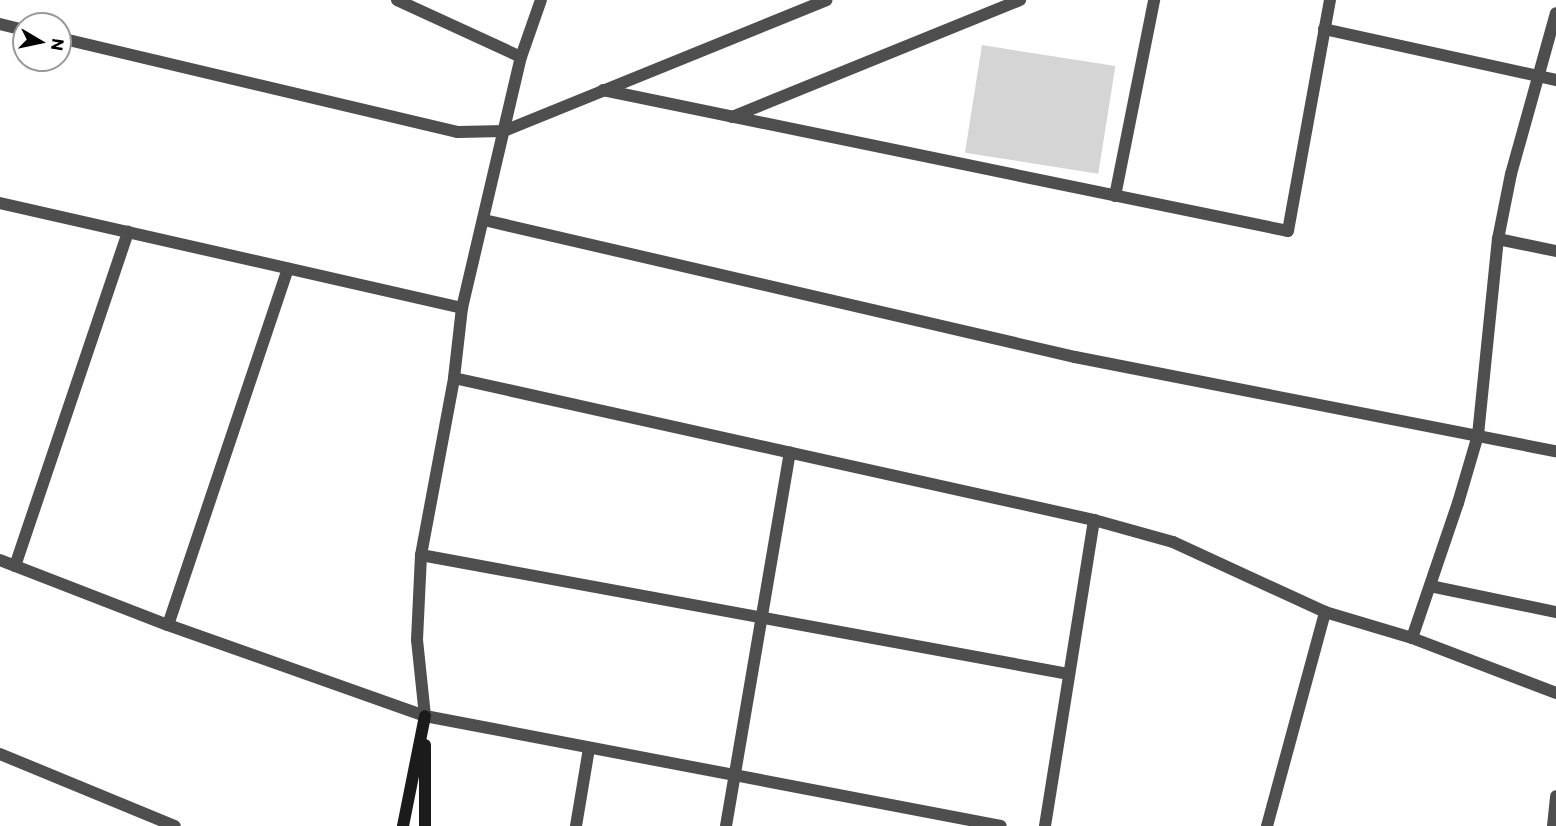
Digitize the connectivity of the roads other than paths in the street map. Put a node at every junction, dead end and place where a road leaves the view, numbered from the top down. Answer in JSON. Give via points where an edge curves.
{"nodes":[{"id":1,"x":396,"y":0,"type":"edge"},
{"id":2,"x":542,"y":0,"type":"edge"},
{"id":3,"x":826,"y":0,"type":"edge"},
{"id":4,"x":1020,"y":0,"type":"edge"},
{"id":5,"x":1154,"y":0,"type":"edge"},
{"id":6,"x":1330,"y":0,"type":"edge"},
{"id":7,"x":1556,"y":13,"type":"edge"},
{"id":8,"x":1324,"y":29,"type":"junction"},
{"id":9,"x":72,"y":41,"type":"edge"},
{"id":10,"x":521,"y":57,"type":"junction"},
{"id":11,"x":1538,"y":75,"type":"junction"},
{"id":12,"x":1556,"y":80,"type":"edge"},
{"id":13,"x":603,"y":90,"type":"junction"},
{"id":14,"x":732,"y":117,"type":"junction"},
{"id":15,"x":504,"y":131,"type":"junction"},
{"id":16,"x":1115,"y":196,"type":"junction"},
{"id":17,"x":0,"y":203,"type":"edge"},
{"id":18,"x":484,"y":220,"type":"junction"},
{"id":19,"x":128,"y":232,"type":"junction"},
{"id":20,"x":1498,"y":239,"type":"junction"},
{"id":21,"x":1556,"y":251,"type":"edge"},
{"id":22,"x":288,"y":268,"type":"junction"},
{"id":23,"x":462,"y":308,"type":"junction"},
{"id":24,"x":454,"y":378,"type":"junction"},
{"id":25,"x":1478,"y":435,"type":"junction"},
{"id":26,"x":1556,"y":451,"type":"edge"},
{"id":27,"x":790,"y":452,"type":"junction"},
{"id":28,"x":1094,"y":520,"type":"junction"},
{"id":29,"x":421,"y":555,"type":"junction"},
{"id":30,"x":0,"y":560,"type":"edge"},
{"id":31,"x":15,"y":566,"type":"junction"},
{"id":32,"x":1430,"y":586,"type":"junction"},
{"id":33,"x":1325,"y":612,"type":"junction"},
{"id":34,"x":1556,"y":612,"type":"edge"},
{"id":35,"x":762,"y":618,"type":"junction"},
{"id":36,"x":168,"y":625,"type":"junction"},
{"id":37,"x":1412,"y":638,"type":"junction"},
{"id":38,"x":1070,"y":674,"type":"junction"},
{"id":39,"x":1556,"y":693,"type":"edge"},
{"id":40,"x":425,"y":716,"type":"junction"},
{"id":41,"x":589,"y":747,"type":"junction"},
{"id":42,"x":0,"y":754,"type":"edge"},
{"id":43,"x":735,"y":775,"type":"junction"},
{"id":44,"x":1556,"y":796,"type":"edge"},
{"id":45,"x":143,"y":813,"type":"junction"},
{"id":46,"x":139,"y":826,"type":"edge"},
{"id":47,"x":175,"y":826,"type":"edge"},
{"id":48,"x":403,"y":826,"type":"edge"},
{"id":49,"x":425,"y":826,"type":"edge"},
{"id":50,"x":576,"y":826,"type":"edge"},
{"id":51,"x":726,"y":826,"type":"edge"},
{"id":52,"x":1001,"y":826,"type":"edge"},
{"id":53,"x":1045,"y":826,"type":"edge"},
{"id":54,"x":1267,"y":826,"type":"edge"},
{"id":55,"x":1552,"y":826,"type":"edge"}],
"edges":[{"from":1,"to":10,"type":"street"},
{"from":2,"to":10,"type":"street"},
{"from":3,"to":13,"type":"street"},
{"from":4,"to":14,"type":"street"},
{"from":5,"to":16,"type":"street"},
{"from":6,"to":8,"type":"street"},
{"from":7,"to":11,"type":"street"},
{"from":8,"to":11,"type":"street"},
{"from":8,"to":16,"type":"street","via":[[1288,231]]},
{"from":9,"to":15,"type":"street","via":[[458,132]]},
{"from":10,"to":15,"type":"street"},
{"from":11,"to":12,"type":"street"},
{"from":11,"to":20,"type":"street"},
{"from":13,"to":14,"type":"street"},
{"from":13,"to":15,"type":"street"},
{"from":14,"to":16,"type":"street"},
{"from":15,"to":18,"type":"street"},
{"from":17,"to":19,"type":"street"},
{"from":18,"to":23,"type":"street"},
{"from":18,"to":25,"type":"street","via":[[1075,357]]},
{"from":19,"to":22,"type":"street"},
{"from":19,"to":31,"type":"street"},
{"from":20,"to":21,"type":"street"},
{"from":20,"to":25,"type":"street"},
{"from":22,"to":23,"type":"street"},
{"from":22,"to":36,"type":"street"},
{"from":23,"to":24,"type":"street"},
{"from":24,"to":27,"type":"street"},
{"from":24,"to":29,"type":"street"},
{"from":25,"to":26,"type":"street"},
{"from":25,"to":32,"type":"street"},
{"from":27,"to":28,"type":"street"},
{"from":27,"to":35,"type":"street"},
{"from":28,"to":33,"type":"street","via":[[1173,542]]},
{"from":28,"to":38,"type":"street"},
{"from":29,"to":35,"type":"street"},
{"from":29,"to":40,"type":"street","via":[[417,640]]},
{"from":30,"to":31,"type":"street"},
{"from":31,"to":36,"type":"street"},
{"from":32,"to":34,"type":"street"},
{"from":32,"to":37,"type":"street"},
{"from":33,"to":37,"type":"street"},
{"from":33,"to":54,"type":"street"},
{"from":35,"to":38,"type":"street"},
{"from":35,"to":43,"type":"street"},
{"from":36,"to":40,"type":"street"},
{"from":37,"to":39,"type":"street"},
{"from":38,"to":53,"type":"street"},
{"from":40,"to":41,"type":"street"},
{"from":40,"to":48,"type":"street"},
{"from":40,"to":49,"type":"street"},
{"from":41,"to":43,"type":"street"},
{"from":41,"to":50,"type":"street"},
{"from":42,"to":45,"type":"street"},
{"from":43,"to":51,"type":"street"},
{"from":43,"to":52,"type":"street"},
{"from":44,"to":55,"type":"street"},
{"from":45,"to":46,"type":"street"},
{"from":45,"to":47,"type":"street"}]}
